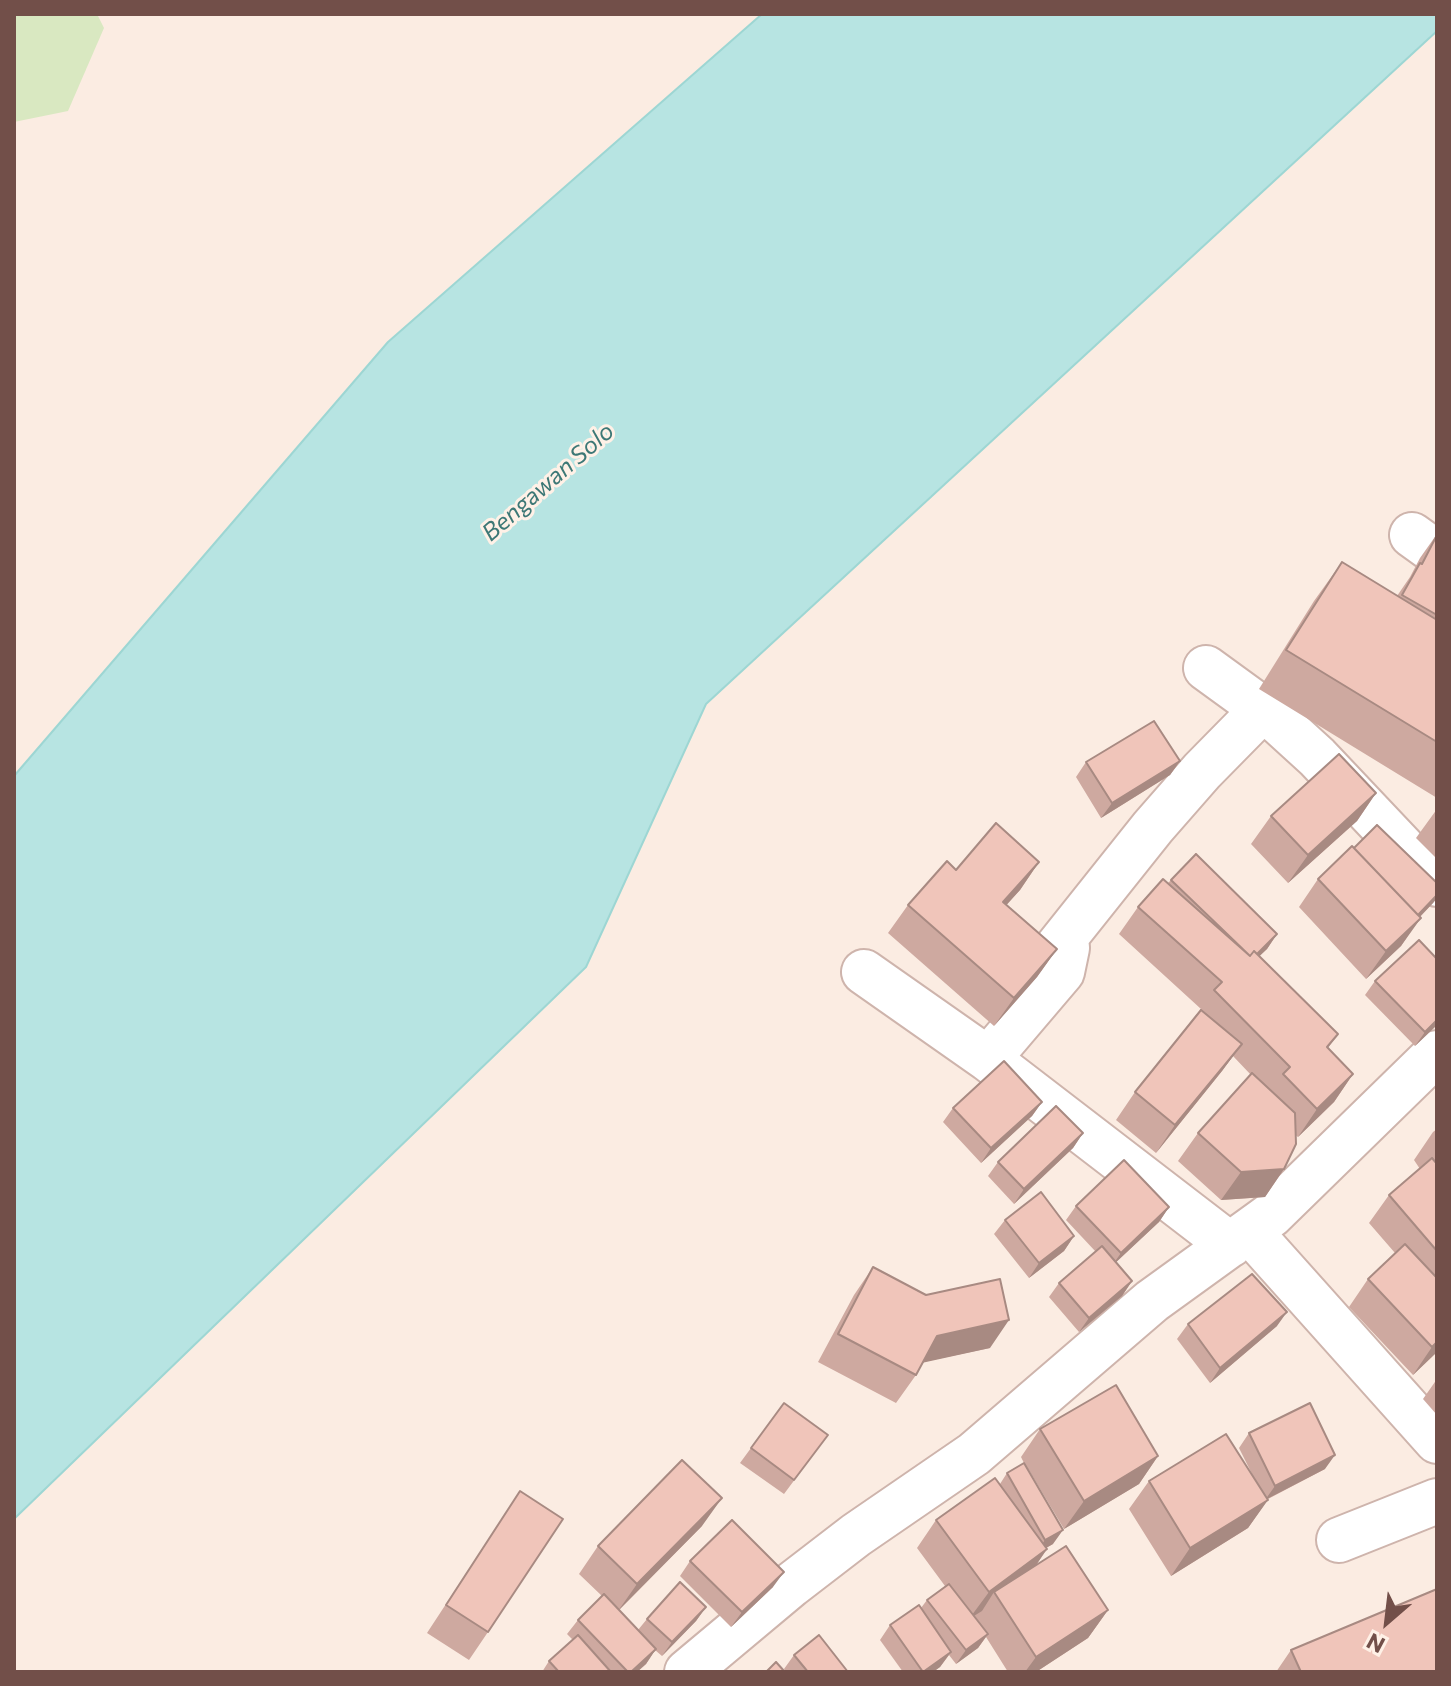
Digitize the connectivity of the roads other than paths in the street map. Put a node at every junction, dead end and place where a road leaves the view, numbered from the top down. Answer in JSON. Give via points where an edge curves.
{"nodes":[{"id":1,"x":1206,"y":668,"type":"dead end"},
{"id":2,"x":1262,"y":710,"type":"junction"},
{"id":3,"x":1437,"y":884,"type":"edge"},
{"id":4,"x":864,"y":972,"type":"dead end"},
{"id":5,"x":1437,"y":1053,"type":"edge"},
{"id":6,"x":988,"y":1059,"type":"junction"},
{"id":7,"x":1240,"y":1239,"type":"junction"},
{"id":8,"x":1437,"y":1441,"type":"edge"},
{"id":9,"x":1437,"y":1501,"type":"edge"},
{"id":10,"x":1339,"y":1540,"type":"dead end"},
{"id":11,"x":687,"y":1672,"type":"edge"}],
"edges":[{"from":1,"to":2,"type":"street"},
{"from":2,"to":3,"type":"street","via":[[1317,757]]},
{"from":2,"to":6,"type":"street","via":[[1153,827],[1059,946],[1067,948],[1062,972]]},
{"from":4,"to":6,"type":"street"},
{"from":5,"to":7,"type":"street","via":[[1297,1191]]},
{"from":6,"to":7,"type":"street"},
{"from":7,"to":8,"type":"street"},
{"from":7,"to":11,"type":"street","via":[[1152,1301],[974,1454],[856,1535]]},
{"from":9,"to":10,"type":"street"}]}
